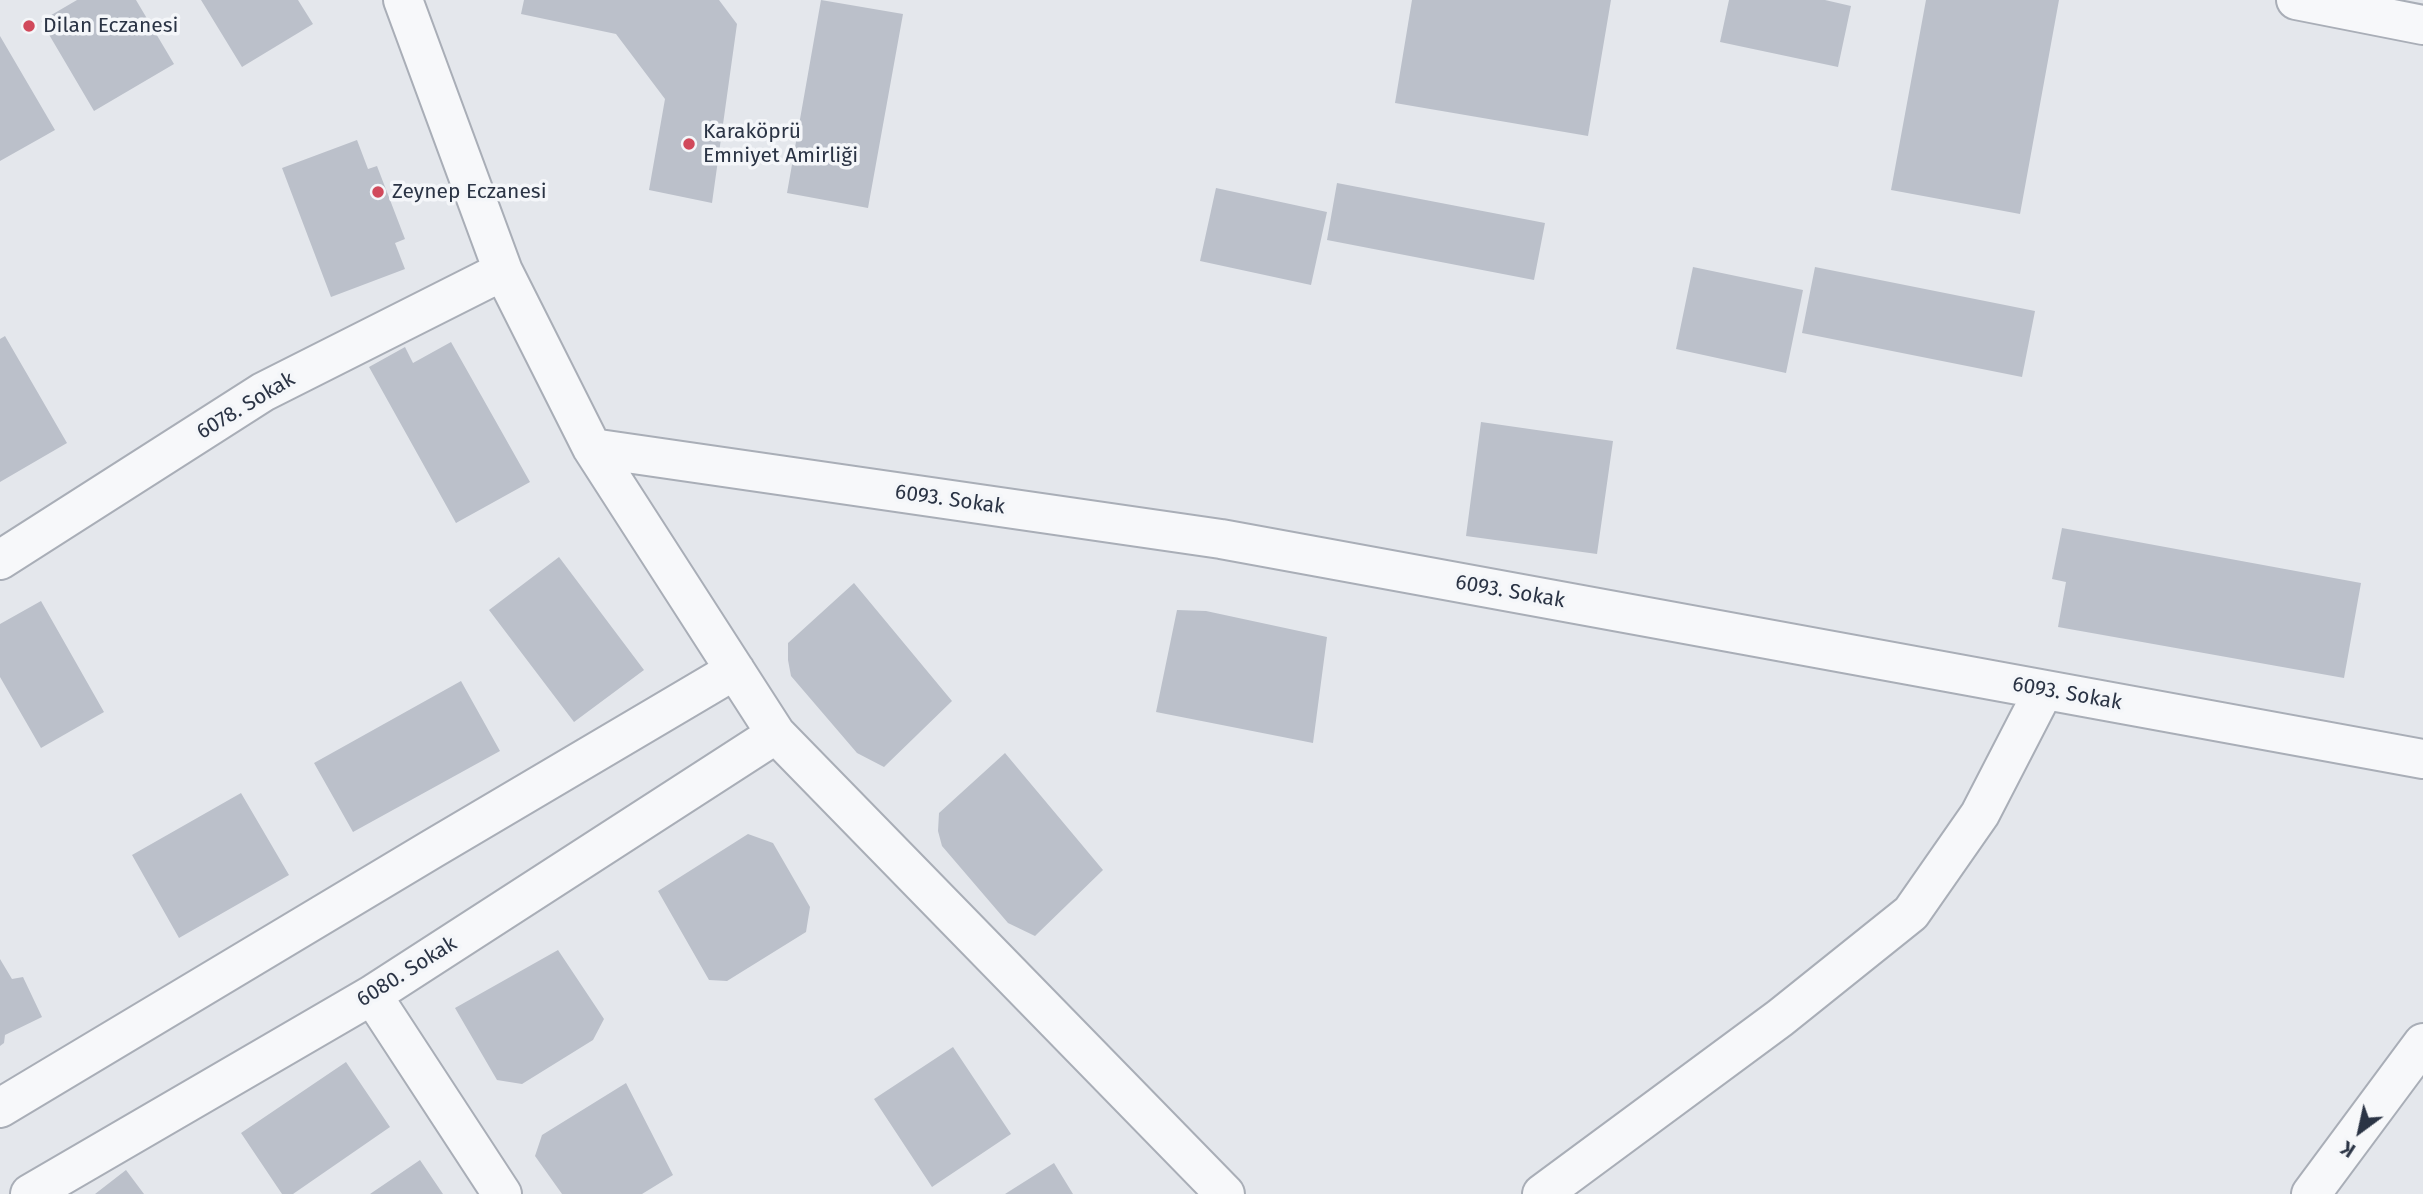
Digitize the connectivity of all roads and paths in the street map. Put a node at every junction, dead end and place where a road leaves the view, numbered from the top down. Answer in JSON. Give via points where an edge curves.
{"nodes":[{"id":1,"x":403,"y":0,"type":"edge"},
{"id":2,"x":2296,"y":0,"type":"edge"},
{"id":3,"x":2423,"y":25,"type":"edge"},
{"id":4,"x":503,"y":271,"type":"junction"},
{"id":5,"x":592,"y":448,"type":"junction"},
{"id":6,"x":0,"y":560,"type":"edge"},
{"id":7,"x":734,"y":670,"type":"junction"},
{"id":8,"x":2044,"y":690,"type":"junction"},
{"id":9,"x":776,"y":734,"type":"junction"},
{"id":10,"x":2423,"y":759,"type":"edge"},
{"id":11,"x":372,"y":995,"type":"junction"},
{"id":12,"x":2423,"y":1043,"type":"edge"},
{"id":13,"x":0,"y":1108,"type":"edge"},
{"id":14,"x":30,"y":1194,"type":"edge"},
{"id":15,"x":502,"y":1194,"type":"edge"},
{"id":16,"x":1225,"y":1194,"type":"edge"},
{"id":17,"x":1542,"y":1194,"type":"edge"},
{"id":18,"x":2311,"y":1194,"type":"edge"}],
"edges":[{"from":1,"to":4,"type":"street"},
{"from":2,"to":3,"type":"street"},
{"from":4,"to":5,"type":"street"},
{"from":4,"to":6,"type":"street","name":"6078. Sokak","via":[[263,393]]},
{"from":5,"to":7,"type":"street"},
{"from":5,"to":8,"type":"street","name":"6093. Sokak","via":[[1221,539]]},
{"from":7,"to":9,"type":"street"},
{"from":7,"to":13,"type":"street"},
{"from":8,"to":10,"type":"street","name":"6093. Sokak"},
{"from":8,"to":17,"type":"street","via":[[1980,814],[1911,913],[1780,1018]]},
{"from":9,"to":11,"type":"street","name":"6080. Sokak"},
{"from":9,"to":16,"type":"street"},
{"from":11,"to":14,"type":"street","name":"6080. Sokak"},
{"from":11,"to":15,"type":"street"},
{"from":12,"to":18,"type":"street"}]}
